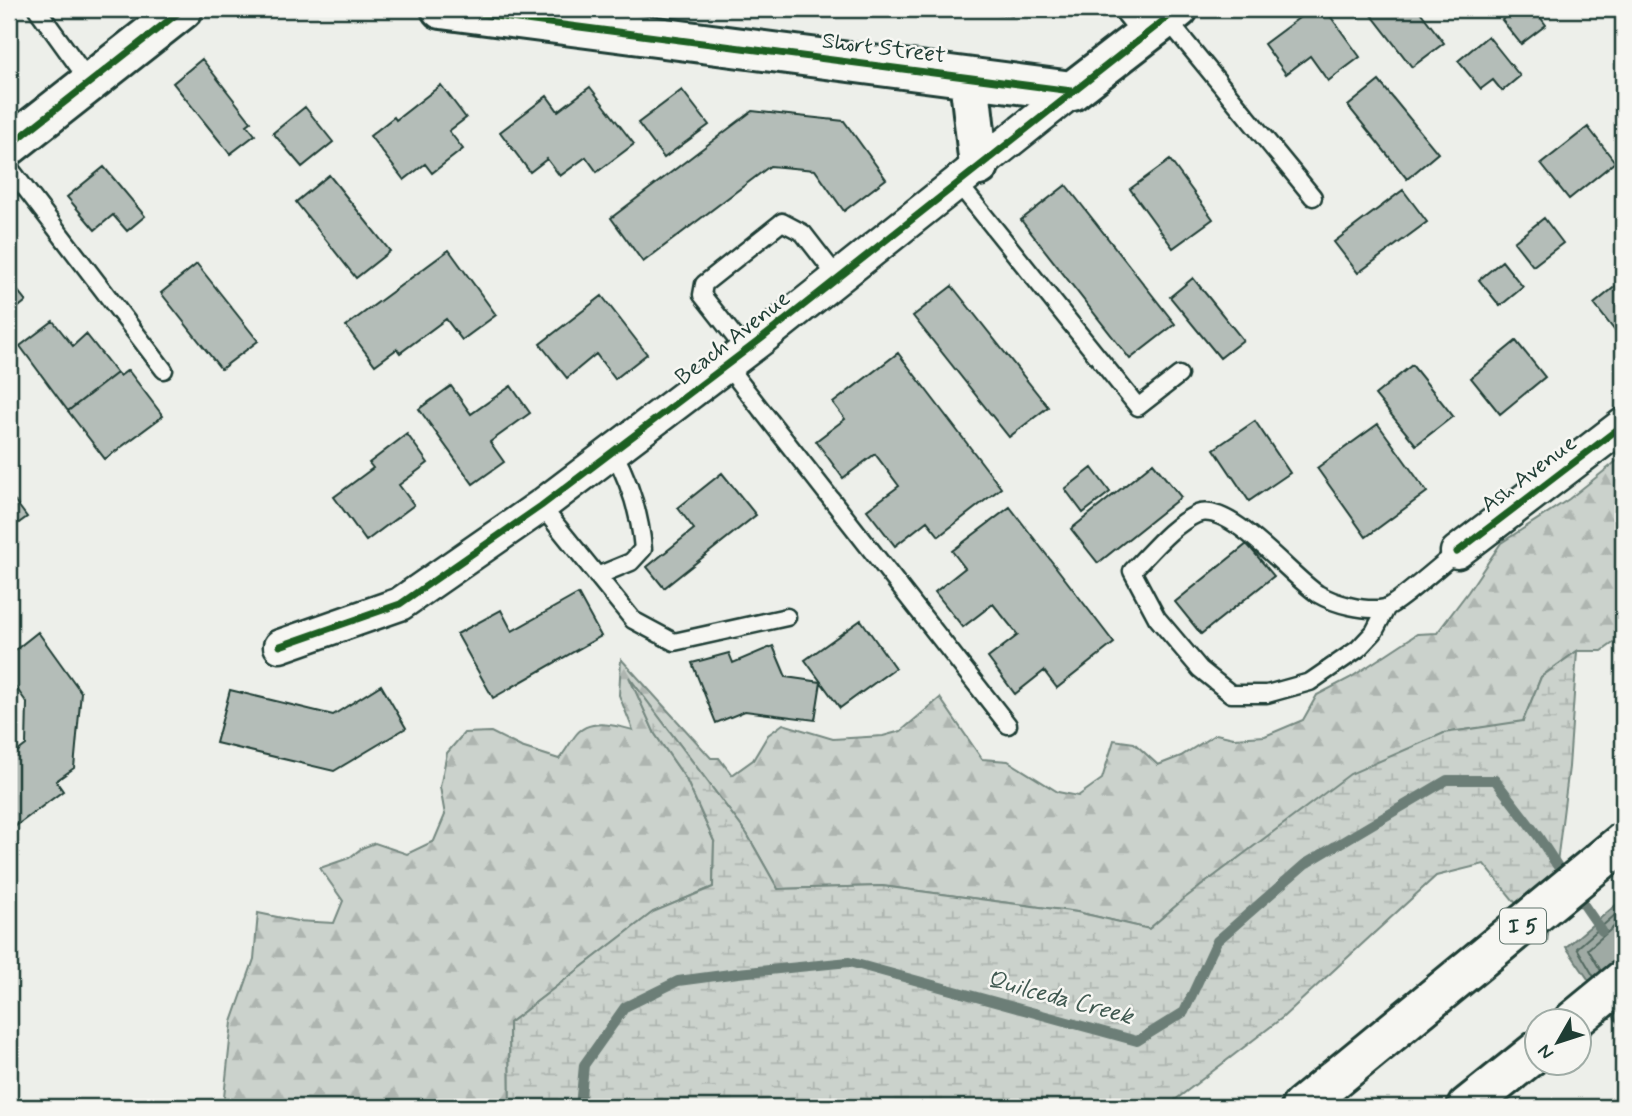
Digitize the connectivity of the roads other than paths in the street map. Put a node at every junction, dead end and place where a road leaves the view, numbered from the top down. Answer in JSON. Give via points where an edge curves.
{"nodes":[{"id":1,"x":37,"y":9,"type":"edge"},
{"id":2,"x":183,"y":9,"type":"edge"},
{"id":3,"x":440,"y":9,"type":"edge"},
{"id":4,"x":1152,"y":18,"type":"edge"},
{"id":5,"x":969,"y":78,"type":"junction"},
{"id":6,"x":89,"y":82,"type":"junction"},
{"id":7,"x":1072,"y":91,"type":"junction"},
{"id":8,"x":9,"y":146,"type":"edge"},
{"id":9,"x":9,"y":167,"type":"edge"},
{"id":10,"x":968,"y":174,"type":"junction"},
{"id":11,"x":1313,"y":197,"type":"dead end"},
{"id":12,"x":838,"y":278,"type":"junction"},
{"id":13,"x":736,"y":358,"type":"junction"},
{"id":14,"x":164,"y":370,"type":"dead end"},
{"id":15,"x":1179,"y":375,"type":"dead end"},
{"id":16,"x":1623,"y":425,"type":"edge"},
{"id":17,"x":613,"y":451,"type":"junction"},
{"id":18,"x":541,"y":506,"type":"junction"},
{"id":19,"x":1457,"y":552,"type":"joint"},
{"id":20,"x":597,"y":576,"type":"junction"},
{"id":21,"x":1387,"y":607,"type":"junction"},
{"id":22,"x":788,"y":617,"type":"dead end"},
{"id":23,"x":280,"y":646,"type":"dead end"},
{"id":24,"x":1008,"y":725,"type":"dead end"},
{"id":25,"x":1623,"y":843,"type":"edge"},
{"id":26,"x":1623,"y":980,"type":"edge"},
{"id":27,"x":1590,"y":1007,"type":"edge"},
{"id":28,"x":1524,"y":1061,"type":"edge"},
{"id":29,"x":1301,"y":1107,"type":"edge"},
{"id":30,"x":1467,"y":1107,"type":"edge"}],
"edges":[{"from":1,"to":6,"type":"lane"},
{"from":2,"to":6,"type":"main road"},
{"from":3,"to":5,"type":"main road","name":"Short Street"},
{"from":4,"to":7,"type":"main road","name":"Beach Avenue"},
{"from":4,"to":11,"type":"lane"},
{"from":5,"to":7,"type":"main road","name":"Short Street"},
{"from":5,"to":10,"type":"main road"},
{"from":6,"to":8,"type":"main road"},
{"from":7,"to":10,"type":"street","name":"Beach Avenue"},
{"from":9,"to":14,"type":"lane"},
{"from":10,"to":12,"type":"street","name":"Beach Avenue"},
{"from":10,"to":15,"type":"lane","via":[[1138,407]]},
{"from":12,"to":13,"type":"street","name":"Beach Avenue"},
{"from":12,"to":13,"type":"lane","via":[[803,233],[782,222],[704,284],[702,295]]},
{"from":13,"to":17,"type":"street","name":"Beach Avenue"},
{"from":13,"to":24,"type":"lane"},
{"from":16,"to":19,"type":"street","name":"Ash Avenue"},
{"from":17,"to":18,"type":"street","name":"Beach Avenue"},
{"from":17,"to":20,"type":"lane","via":[[630,484],[643,549],[631,562]]},
{"from":18,"to":20,"type":"lane"},
{"from":18,"to":23,"type":"street","name":"Beach Avenue","via":[[400,604]]},
{"from":19,"to":21,"type":"lane"},
{"from":20,"to":22,"type":"lane","via":[[633,620],[674,642]]},
{"from":21,"to":21,"type":"lane","via":[[1362,610],[1319,595],[1262,544],[1218,514],[1198,513],[1132,571],[1157,618],[1200,670],[1231,694],[1267,694],[1310,682],[1358,649],[1374,632]]},
{"from":25,"to":29,"type":"main road","number":"I 5"},
{"from":26,"to":27,"type":"main road"},
{"from":28,"to":30,"type":"main road"}]}
